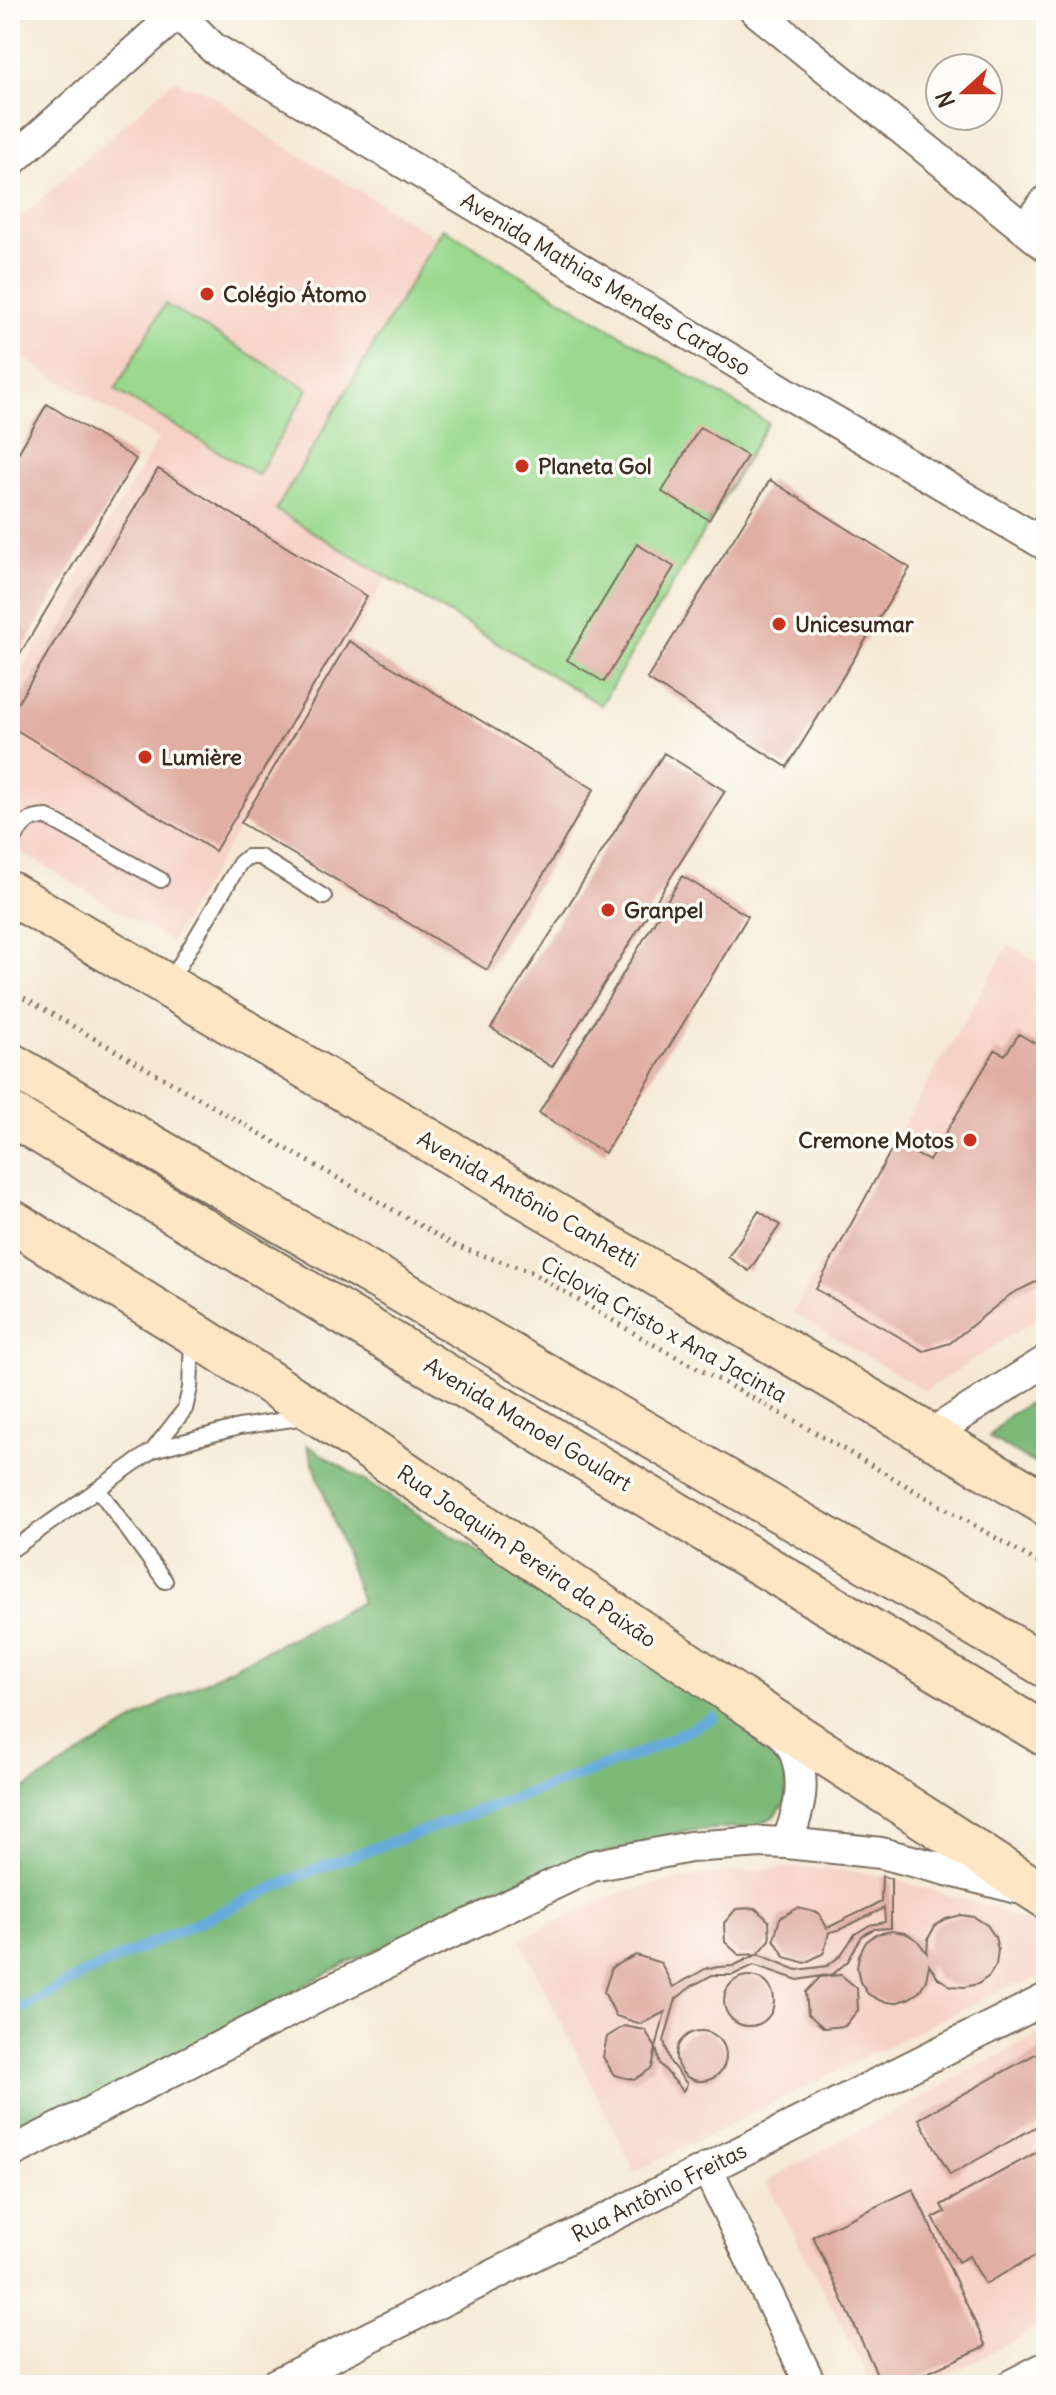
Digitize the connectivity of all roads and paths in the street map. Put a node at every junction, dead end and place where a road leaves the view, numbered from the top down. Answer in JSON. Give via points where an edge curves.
{"nodes":[{"id":1,"x":755,"y":10,"type":"edge"},
{"id":2,"x":176,"y":12,"type":"edge"},
{"id":3,"x":10,"y":162,"type":"edge"},
{"id":4,"x":1046,"y":201,"type":"edge"},
{"id":5,"x":1035,"y":237,"type":"edge"},
{"id":6,"x":1046,"y":545,"type":"edge"},
{"id":7,"x":10,"y":845,"type":"edge"},
{"id":8,"x":161,"y":880,"type":"dead end"},
{"id":9,"x":10,"y":893,"type":"edge"},
{"id":10,"x":324,"y":897,"type":"dead end"},
{"id":11,"x":167,"y":987,"type":"junction"},
{"id":12,"x":10,"y":990,"type":"edge"},
{"id":13,"x":10,"y":1064,"type":"edge"},
{"id":14,"x":10,"y":1114,"type":"edge"},
{"id":15,"x":10,"y":1220,"type":"edge"},
{"id":16,"x":193,"y":1333,"type":"junction"},
{"id":17,"x":1046,"y":1361,"type":"edge"},
{"id":18,"x":318,"y":1414,"type":"junction"},
{"id":19,"x":929,"y":1435,"type":"junction"},
{"id":20,"x":153,"y":1450,"type":"junction"},
{"id":21,"x":98,"y":1489,"type":"junction"},
{"id":22,"x":1046,"y":1504,"type":"edge"},
{"id":23,"x":10,"y":1551,"type":"edge"},
{"id":24,"x":1046,"y":1567,"type":"edge"},
{"id":25,"x":165,"y":1581,"type":"dead end"},
{"id":26,"x":1046,"y":1666,"type":"edge"},
{"id":27,"x":770,"y":1718,"type":"junction"},
{"id":28,"x":1046,"y":1735,"type":"edge"},
{"id":29,"x":787,"y":1843,"type":"junction"},
{"id":30,"x":1044,"y":1896,"type":"edge"},
{"id":31,"x":1046,"y":1999,"type":"edge"},
{"id":32,"x":10,"y":2153,"type":"edge"},
{"id":33,"x":707,"y":2168,"type":"junction"},
{"id":34,"x":1046,"y":2367,"type":"edge"},
{"id":35,"x":274,"y":2385,"type":"edge"},
{"id":36,"x":811,"y":2385,"type":"edge"},
{"id":37,"x":1011,"y":2385,"type":"edge"}],
"edges":[{"from":1,"to":5,"type":"street"},
{"from":2,"to":3,"type":"street"},
{"from":2,"to":6,"type":"street","name":"Avenida Mathias Mendes Cardoso","via":[[213,48]]},
{"from":4,"to":5,"type":"street"},
{"from":7,"to":8,"type":"lane","via":[[24,823],[47,817]]},
{"from":9,"to":11,"type":"street","name":"Avenida Antônio Canhetti"},
{"from":10,"to":11,"type":"lane","via":[[260,857],[247,857]]},
{"from":11,"to":19,"type":"street","name":"Avenida Antônio Canhetti"},
{"from":12,"to":24,"type":"path","name":"Ciclovia Cristo x Ana Jacinta","via":[[456,1246],[531,1272]]},
{"from":13,"to":26,"type":"street"},
{"from":14,"to":28,"type":"street","name":"Avenida Manoel Goulart"},
{"from":15,"to":16,"type":"street","name":"Rua Joaquim Pereira da Paixão"},
{"from":16,"to":18,"type":"street","name":"Rua Joaquim Pereira da Paixão"},
{"from":16,"to":20,"type":"lane","via":[[185,1409]]},
{"from":17,"to":19,"type":"street"},
{"from":18,"to":20,"type":"lane","via":[[239,1427]]},
{"from":18,"to":27,"type":"street","name":"Rua Joaquim Pereira da Paixão"},
{"from":19,"to":22,"type":"street","name":"Avenida Antônio Canhetti"},
{"from":20,"to":21,"type":"lane"},
{"from":21,"to":23,"type":"lane"},
{"from":21,"to":25,"type":"lane"},
{"from":27,"to":29,"type":"street","via":[[795,1751],[801,1778],[800,1808]]},
{"from":27,"to":30,"type":"street","name":"Rua Joaquim Pereira da Paixão"},
{"from":29,"to":30,"type":"street","name":"Rua Joaquim Pereira da Paixão","via":[[881,1853]]},
{"from":29,"to":32,"type":"street","name":"Rua Joaquim Pereira da Paixão","via":[[690,1847],[592,1866],[339,1986]]},
{"from":31,"to":33,"type":"street","name":"Rua Antônio Freitas"},
{"from":33,"to":35,"type":"street","name":"Rua Antônio Freitas"},
{"from":33,"to":36,"type":"street"},
{"from":34,"to":37,"type":"street"}]}
